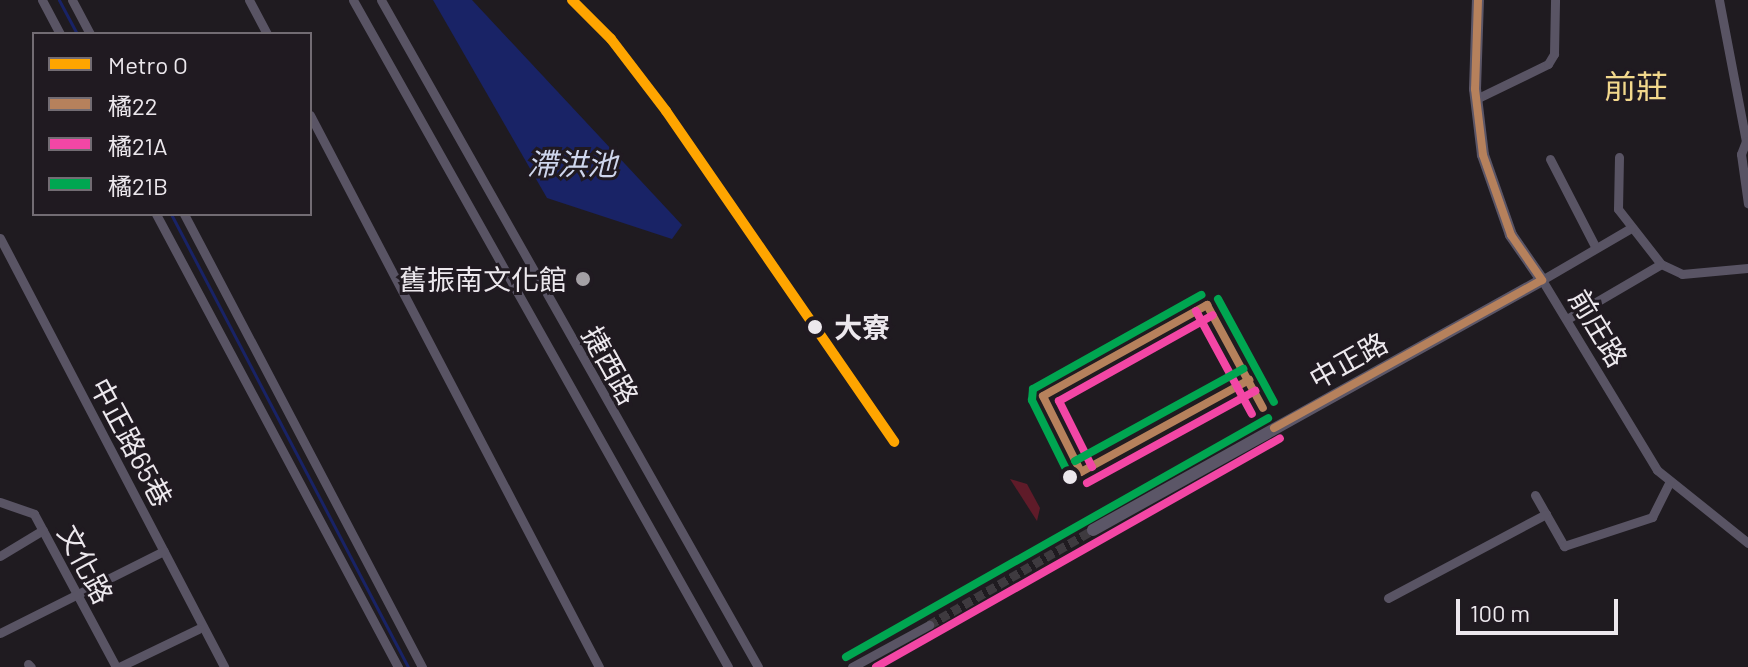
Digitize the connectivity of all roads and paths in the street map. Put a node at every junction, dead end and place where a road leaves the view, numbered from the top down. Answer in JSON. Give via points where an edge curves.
{"nodes":[{"id":1,"x":42,"y":0,"type":"edge"},
{"id":2,"x":72,"y":0,"type":"edge"},
{"id":3,"x":249,"y":0,"type":"edge"},
{"id":4,"x":353,"y":0,"type":"edge"},
{"id":5,"x":381,"y":0,"type":"edge"},
{"id":6,"x":1478,"y":0,"type":"edge"},
{"id":7,"x":1555,"y":0,"type":"edge"},
{"id":8,"x":1719,"y":0,"type":"edge"},
{"id":9,"x":59,"y":32,"type":"edge"},
{"id":10,"x":89,"y":32,"type":"edge"},
{"id":11,"x":266,"y":32,"type":"edge"},
{"id":12,"x":1476,"y":99,"type":"junction"},
{"id":13,"x":312,"y":119,"type":"edge"},
{"id":14,"x":1747,"y":140,"type":"edge"},
{"id":15,"x":1619,"y":157,"type":"dead end"},
{"id":16,"x":1550,"y":159,"type":"dead end"},
{"id":17,"x":1748,"y":204,"type":"edge"},
{"id":18,"x":157,"y":216,"type":"edge"},
{"id":19,"x":185,"y":216,"type":"edge"},
{"id":20,"x":1631,"y":228,"type":"junction"},
{"id":21,"x":0,"y":238,"type":"edge"},
{"id":22,"x":1596,"y":248,"type":"junction"},
{"id":23,"x":1661,"y":264,"type":"junction"},
{"id":24,"x":1748,"y":268,"type":"edge"},
{"id":25,"x":1542,"y":280,"type":"junction"},
{"id":26,"x":1567,"y":319,"type":"junction"},
{"id":27,"x":1670,"y":481,"type":"junction"},
{"id":28,"x":1535,"y":495,"type":"dead end"},
{"id":29,"x":0,"y":502,"type":"edge"},
{"id":30,"x":1546,"y":514,"type":"junction"},
{"id":31,"x":43,"y":530,"type":"junction"},
{"id":32,"x":1093,"y":530,"type":"tunnel mouth"},
{"id":33,"x":1748,"y":543,"type":"edge"},
{"id":34,"x":164,"y":551,"type":"junction"},
{"id":35,"x":0,"y":556,"type":"edge"},
{"id":36,"x":76,"y":593,"type":"junction"},
{"id":37,"x":1388,"y":598,"type":"dead end"},
{"id":38,"x":929,"y":625,"type":"tunnel mouth"},
{"id":39,"x":198,"y":629,"type":"dead end"},
{"id":40,"x":0,"y":633,"type":"edge"},
{"id":41,"x":117,"y":667,"type":"edge"},
{"id":42,"x":224,"y":667,"type":"edge"},
{"id":43,"x":398,"y":667,"type":"edge"},
{"id":44,"x":422,"y":667,"type":"edge"},
{"id":45,"x":599,"y":667,"type":"edge"},
{"id":46,"x":728,"y":667,"type":"edge"},
{"id":47,"x":758,"y":667,"type":"edge"},
{"id":48,"x":852,"y":667,"type":"edge"}],
"edges":[{"from":1,"to":9,"type":"street"},
{"from":2,"to":10,"type":"street"},
{"from":3,"to":11,"type":"street"},
{"from":4,"to":46,"type":"street","name":"捷西路"},
{"from":5,"to":47,"type":"street","name":"捷西路"},
{"from":6,"to":12,"type":"street","name":"前庄路"},
{"from":7,"to":12,"type":"street","via":[[1554,54],[1548,64]]},
{"from":8,"to":14,"type":"street"},
{"from":12,"to":25,"type":"street","name":"前庄路","via":[[1493,193],[1511,235]]},
{"from":13,"to":45,"type":"street"},
{"from":14,"to":17,"type":"street","via":[[1741,154]]},
{"from":15,"to":20,"type":"street","via":[[1616,199]]},
{"from":16,"to":22,"type":"street"},
{"from":18,"to":43,"type":"street"},
{"from":19,"to":44,"type":"street"},
{"from":20,"to":22,"type":"street"},
{"from":20,"to":23,"type":"street"},
{"from":21,"to":34,"type":"street","name":"中正路65巷"},
{"from":22,"to":25,"type":"street"},
{"from":23,"to":24,"type":"street","via":[[1682,274]]},
{"from":23,"to":26,"type":"street"},
{"from":25,"to":26,"type":"street","name":"前庄路"},
{"from":25,"to":32,"type":"street","name":"中正路"},
{"from":26,"to":27,"type":"street","name":"前庄路","via":[[1644,452]]},
{"from":27,"to":30,"type":"street","via":[[1652,517],[1564,546]]},
{"from":27,"to":33,"type":"street","name":"前庄路"},
{"from":28,"to":30,"type":"street"},
{"from":29,"to":31,"type":"street","name":"文化路","via":[[34,514]]},
{"from":30,"to":37,"type":"street"},
{"from":31,"to":35,"type":"street"},
{"from":31,"to":36,"type":"street","name":"文化路"},
{"from":34,"to":36,"type":"street"},
{"from":34,"to":42,"type":"street","name":"中正路65巷"},
{"from":36,"to":40,"type":"street"},
{"from":36,"to":41,"type":"street","name":"文化路"},
{"from":38,"to":48,"type":"street"},
{"from":39,"to":41,"type":"street"}]}
